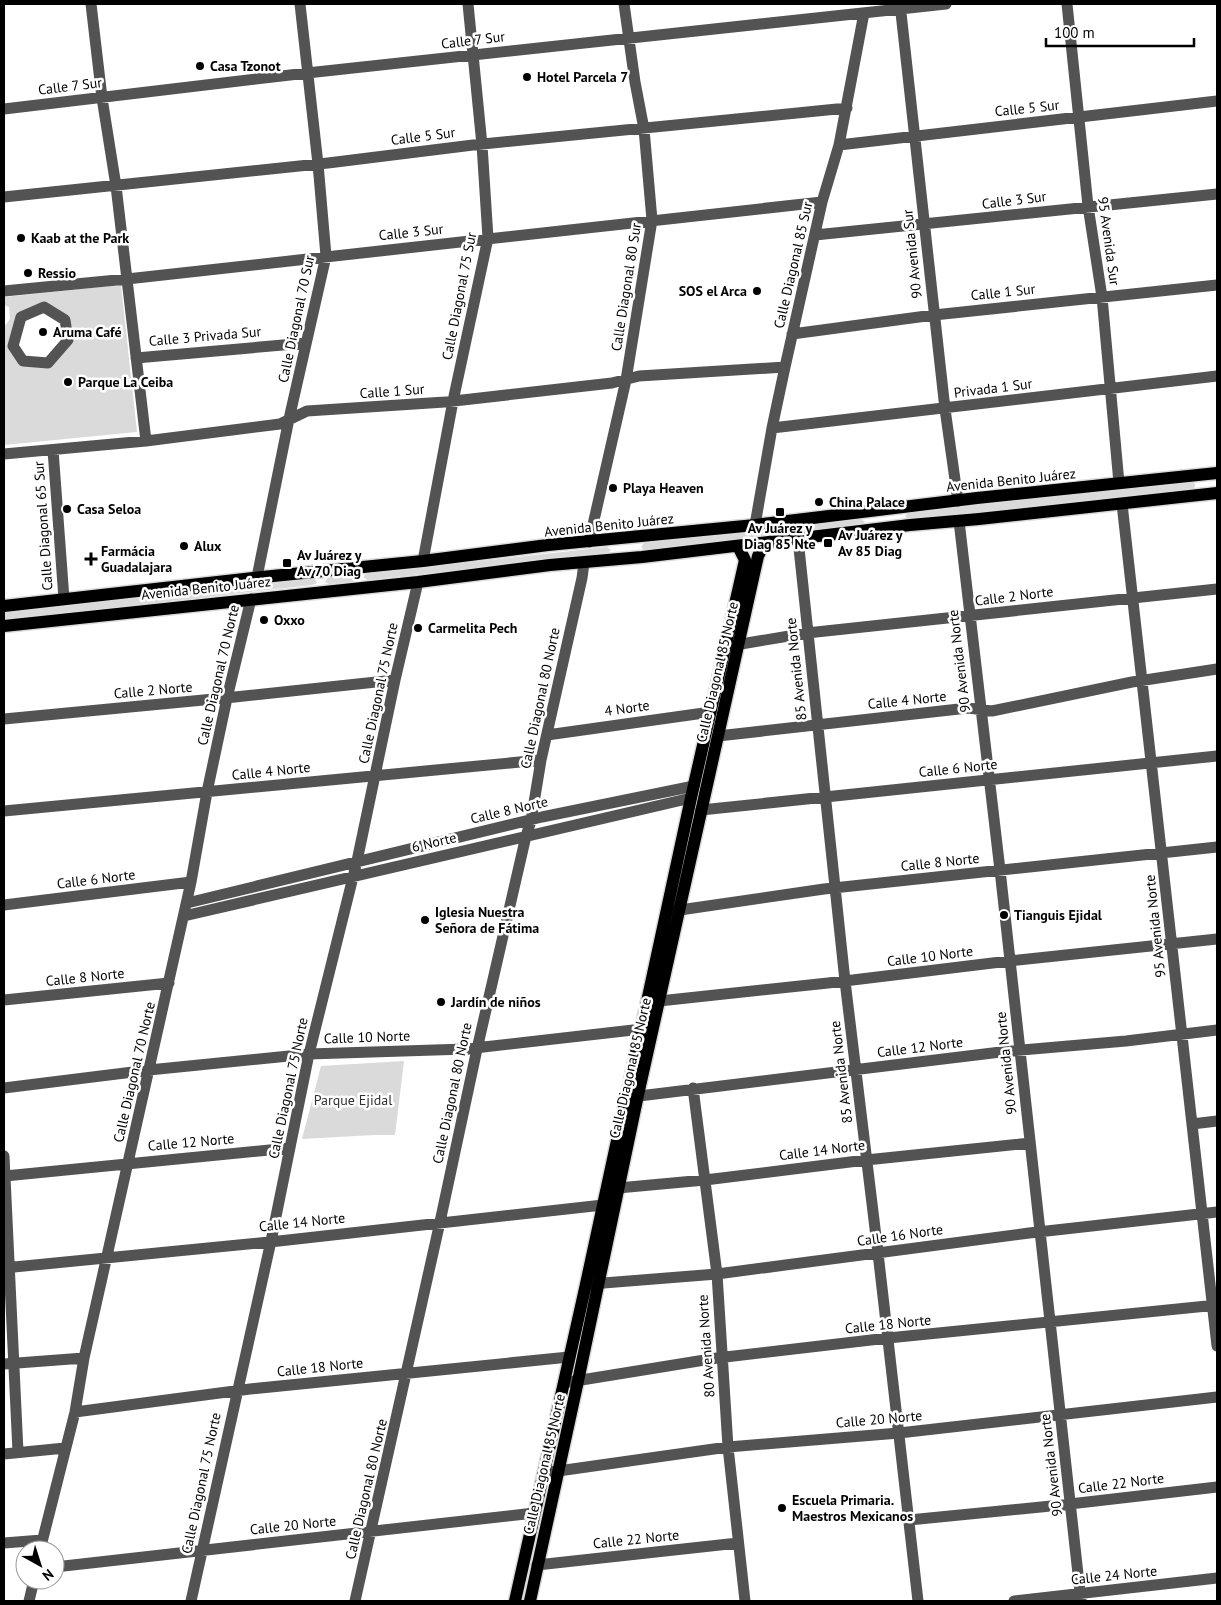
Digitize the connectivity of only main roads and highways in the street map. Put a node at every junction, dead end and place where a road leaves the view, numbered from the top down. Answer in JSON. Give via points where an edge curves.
{"nodes":[{"id":1,"x":1217,"y":473,"type":"edge"},
{"id":2,"x":1194,"y":476,"type":"junction"},
{"id":3,"x":1217,"y":479,"type":"edge"},
{"id":4,"x":1217,"y":488,"type":"edge"},
{"id":5,"x":1217,"y":493,"type":"edge"},
{"id":6,"x":1194,"y":496,"type":"junction"},
{"id":7,"x":909,"y":507,"type":"junction"},
{"id":8,"x":863,"y":513,"type":"junction"},
{"id":9,"x":910,"y":525,"type":"junction"},
{"id":10,"x":862,"y":531,"type":"junction"},
{"id":11,"x":643,"y":537,"type":"junction"},
{"id":12,"x":607,"y":540,"type":"junction"},
{"id":13,"x":765,"y":543,"type":"junction"},
{"id":14,"x":738,"y":546,"type":"junction"},
{"id":15,"x":642,"y":557,"type":"junction"},
{"id":16,"x":604,"y":560,"type":"junction"},
{"id":17,"x":363,"y":567,"type":"junction"},
{"id":18,"x":314,"y":572,"type":"junction"},
{"id":19,"x":363,"y":587,"type":"junction"},
{"id":20,"x":314,"y":592,"type":"junction"},
{"id":21,"x":4,"y":606,"type":"edge"},
{"id":22,"x":4,"y":626,"type":"edge"},
{"id":23,"x":673,"y":910,"type":"junction"},
{"id":24,"x":654,"y":1002,"type":"junction"},
{"id":25,"x":632,"y":1096,"type":"junction"},
{"id":26,"x":593,"y":1284,"type":"junction"},
{"id":27,"x":515,"y":1601,"type":"edge"},
{"id":28,"x":530,"y":1601,"type":"edge"}],
"edges":[{"from":1,"to":2,"type":"main road","name":"Avenida Benito Juárez"},
{"from":2,"to":6,"type":"main road","via":[[1201,487]]},
{"from":2,"to":7,"type":"main road","name":"Avenida Benito Juárez"},
{"from":3,"to":4,"type":"main road"},
{"from":5,"to":6,"type":"main road","name":"Avenida Benito Juárez"},
{"from":6,"to":9,"type":"main road","name":"Avenida Benito Juárez"},
{"from":7,"to":8,"type":"main road","name":"Avenida Benito Juárez"},
{"from":7,"to":9,"type":"main road","via":[[901,515]]},
{"from":8,"to":10,"type":"main road","via":[[869,523]]},
{"from":8,"to":11,"type":"main road","name":"Avenida Benito Juárez"},
{"from":9,"to":10,"type":"main road","name":"Avenida Benito Juárez"},
{"from":10,"to":13,"type":"main road","name":"Avenida Benito Juárez"},
{"from":11,"to":12,"type":"main road","name":"Avenida Benito Juárez"},
{"from":11,"to":15,"type":"main road","via":[[637,546]]},
{"from":12,"to":16,"type":"main road","via":[[614,551]]},
{"from":12,"to":17,"type":"main road","name":"Avenida Benito Juárez"},
{"from":13,"to":14,"type":"main road","name":"Avenida Benito Juárez"},
{"from":13,"to":23,"type":"main road","name":"Calle Diagonal 85 Norte","via":[[758,556],[701,810]]},
{"from":14,"to":15,"type":"main road","name":"Avenida Benito Juárez"},
{"from":14,"to":23,"type":"main road","name":"Calle Diagonal 85 Norte","via":[[745,560],[692,792]]},
{"from":15,"to":16,"type":"main road","name":"Avenida Benito Juárez"},
{"from":16,"to":19,"type":"main road","name":"Avenida Benito Juárez"},
{"from":17,"to":18,"type":"main road","name":"Avenida Benito Juárez"},
{"from":17,"to":19,"type":"main road","via":[[356,576]]},
{"from":18,"to":20,"type":"main road","via":[[320,582]]},
{"from":18,"to":21,"type":"main road","name":"Avenida Benito Juárez"},
{"from":19,"to":20,"type":"main road","name":"Avenida Benito Juárez"},
{"from":20,"to":22,"type":"main road","name":"Avenida Benito Juárez"},
{"from":23,"to":24,"type":"main road","name":"Calle Diagonal 85 Norte"},
{"from":24,"to":25,"type":"main road","name":"Calle Diagonal 85 Norte"},
{"from":24,"to":25,"type":"main road","name":"Calle Diagonal 85 Norte","via":[[642,1029]]},
{"from":25,"to":26,"type":"main road","name":"Calle Diagonal 85 Norte","via":[[618,1188]]},
{"from":25,"to":26,"type":"main road","name":"Calle Diagonal 85 Norte","via":[[603,1205]]},
{"from":26,"to":27,"type":"main road","name":"Calle Diagonal 85 Norte","via":[[569,1357]]},
{"from":26,"to":28,"type":"main road","name":"Calle Diagonal 85 Norte","via":[[578,1381]]}]}
